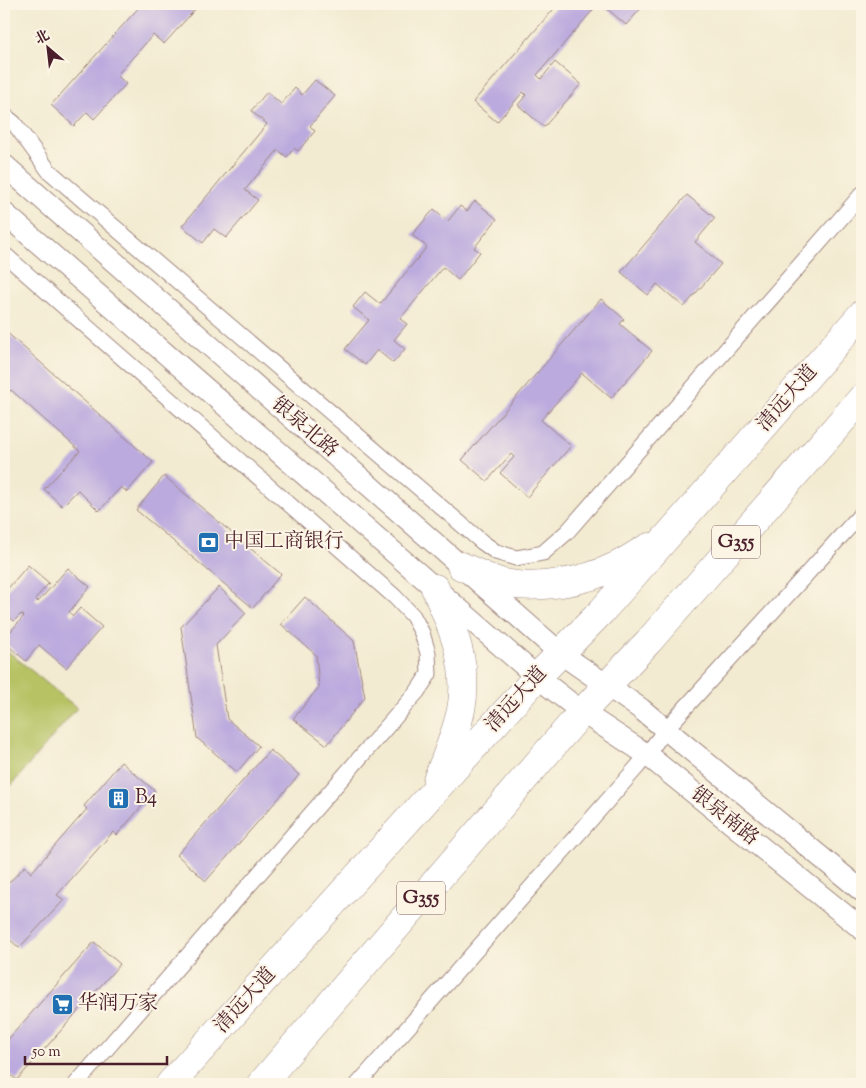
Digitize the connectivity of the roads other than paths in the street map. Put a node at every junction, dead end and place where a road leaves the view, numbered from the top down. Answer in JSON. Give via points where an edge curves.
{"nodes":[{"id":1,"x":4,"y":114,"type":"edge"},
{"id":2,"x":4,"y":165,"type":"edge"},
{"id":3,"x":862,"y":194,"type":"edge"},
{"id":4,"x":4,"y":213,"type":"edge"},
{"id":5,"x":4,"y":254,"type":"edge"},
{"id":6,"x":862,"y":314,"type":"edge"},
{"id":7,"x":862,"y":398,"type":"edge"},
{"id":8,"x":862,"y":513,"type":"edge"},
{"id":9,"x":672,"y":533,"type":"junction"},
{"id":10,"x":460,"y":566,"type":"junction"},
{"id":11,"x":435,"y":588,"type":"junction"},
{"id":12,"x":560,"y":653,"type":"junction"},
{"id":13,"x":537,"y":677,"type":"junction"},
{"id":14,"x":608,"y":685,"type":"junction"},
{"id":15,"x":582,"y":712,"type":"junction"},
{"id":16,"x":666,"y":730,"type":"junction"},
{"id":17,"x":646,"y":754,"type":"junction"},
{"id":18,"x":431,"y":794,"type":"junction"},
{"id":19,"x":862,"y":891,"type":"edge"},
{"id":20,"x":862,"y":929,"type":"edge"},
{"id":21,"x":4,"y":1080,"type":"edge"},
{"id":22,"x":10,"y":1084,"type":"edge"},
{"id":23,"x":76,"y":1084,"type":"edge"},
{"id":24,"x":170,"y":1084,"type":"edge"},
{"id":25,"x":261,"y":1084,"type":"edge"},
{"id":26,"x":358,"y":1084,"type":"edge"}],
"edges":[{"from":1,"to":3,"type":"street","name":"银泉北路","via":[[49,172],[482,542],[496,552],[516,558],[543,553],[567,532]]},
{"from":2,"to":10,"type":"main road","name":"银泉北路"},
{"from":4,"to":11,"type":"main road","name":"银泉北路"},
{"from":5,"to":23,"type":"street","via":[[395,597],[413,616],[428,652],[429,674],[411,699]]},
{"from":6,"to":9,"type":"highway","name":"清远大道","number":"G355"},
{"from":7,"to":14,"type":"highway","number":"G355"},
{"from":8,"to":16,"type":"street"},
{"from":9,"to":10,"type":"highway","via":[[616,566],[592,576],[558,583],[500,582]]},
{"from":9,"to":12,"type":"highway","name":"清远大道","number":"G355"},
{"from":10,"to":12,"type":"main road","name":"银泉北路"},
{"from":11,"to":13,"type":"main road","name":"银泉北路"},
{"from":11,"to":18,"type":"highway","via":[[452,625],[463,681],[455,733]]},
{"from":12,"to":13,"type":"highway","name":"清远大道","number":"G355"},
{"from":12,"to":14,"type":"main road","name":"银泉北路"},
{"from":13,"to":15,"type":"main road","name":"银泉北路"},
{"from":13,"to":18,"type":"highway","name":"清远大道","number":"G355"},
{"from":14,"to":15,"type":"highway","number":"G355"},
{"from":14,"to":16,"type":"main road","name":"银泉南路"},
{"from":15,"to":17,"type":"main road","name":"银泉南路"},
{"from":15,"to":25,"type":"highway","number":"G355"},
{"from":16,"to":17,"type":"street"},
{"from":16,"to":19,"type":"main road","name":"银泉南路"},
{"from":17,"to":20,"type":"main road","name":"银泉南路"},
{"from":17,"to":26,"type":"street"},
{"from":18,"to":24,"type":"highway","name":"清远大道","number":"G355"},
{"from":21,"to":22,"type":"lane"}]}
